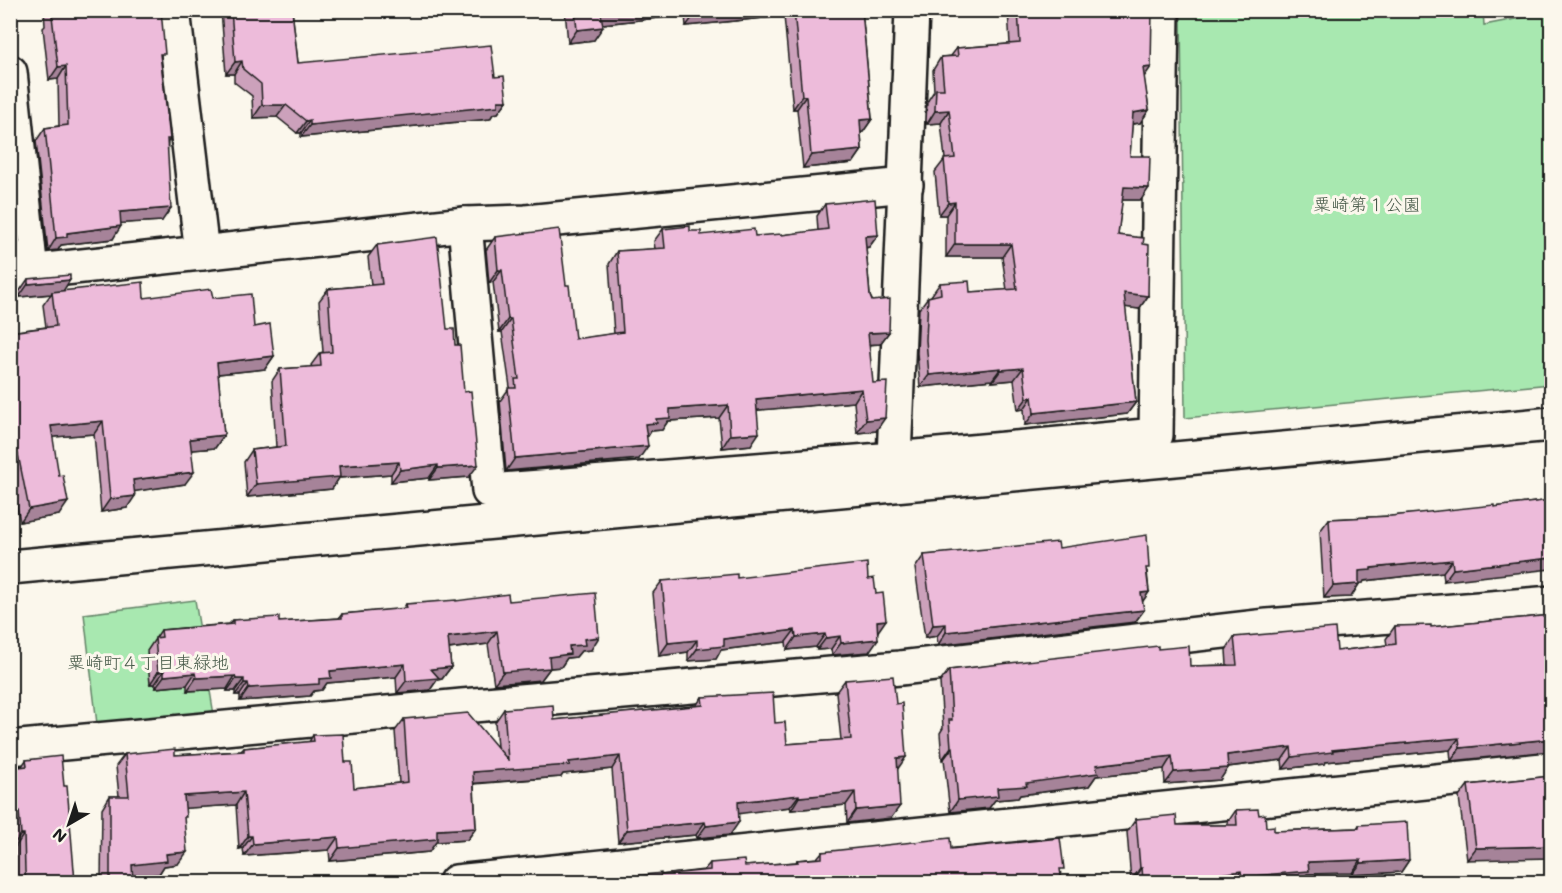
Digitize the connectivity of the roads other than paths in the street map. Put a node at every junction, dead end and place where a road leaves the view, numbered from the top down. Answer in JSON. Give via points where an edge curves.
{"nodes":[{"id":1,"x":173,"y":10,"type":"edge"},
{"id":2,"x":912,"y":10,"type":"edge"},
{"id":3,"x":1162,"y":10,"type":"edge"},
{"id":4,"x":10,"y":72,"type":"edge"},
{"id":5,"x":906,"y":185,"type":"junction"},
{"id":6,"x":465,"y":224,"type":"junction"},
{"id":7,"x":202,"y":253,"type":"junction"},
{"id":8,"x":21,"y":273,"type":"edge"},
{"id":9,"x":1551,"y":424,"type":"edge"},
{"id":10,"x":894,"y":459,"type":"junction"},
{"id":11,"x":10,"y":567,"type":"edge"},
{"id":12,"x":1551,"y":603,"type":"edge"},
{"id":13,"x":10,"y":748,"type":"edge"},
{"id":14,"x":1551,"y":769,"type":"edge"},
{"id":15,"x":456,"y":882,"type":"edge"}],
"edges":[{"from":1,"to":7,"type":"street"},
{"from":2,"to":5,"type":"street"},
{"from":3,"to":10,"type":"street","via":[[1156,435]]},
{"from":4,"to":8,"type":"street"},
{"from":5,"to":6,"type":"street","via":[[526,222]]},
{"from":5,"to":10,"type":"street"},
{"from":6,"to":7,"type":"street"},
{"from":6,"to":10,"type":"street","via":[[489,491]]},
{"from":7,"to":8,"type":"street"},
{"from":9,"to":11,"type":"street"},
{"from":12,"to":13,"type":"street","via":[[1267,626],[900,668]]},
{"from":14,"to":15,"type":"street"}]}
